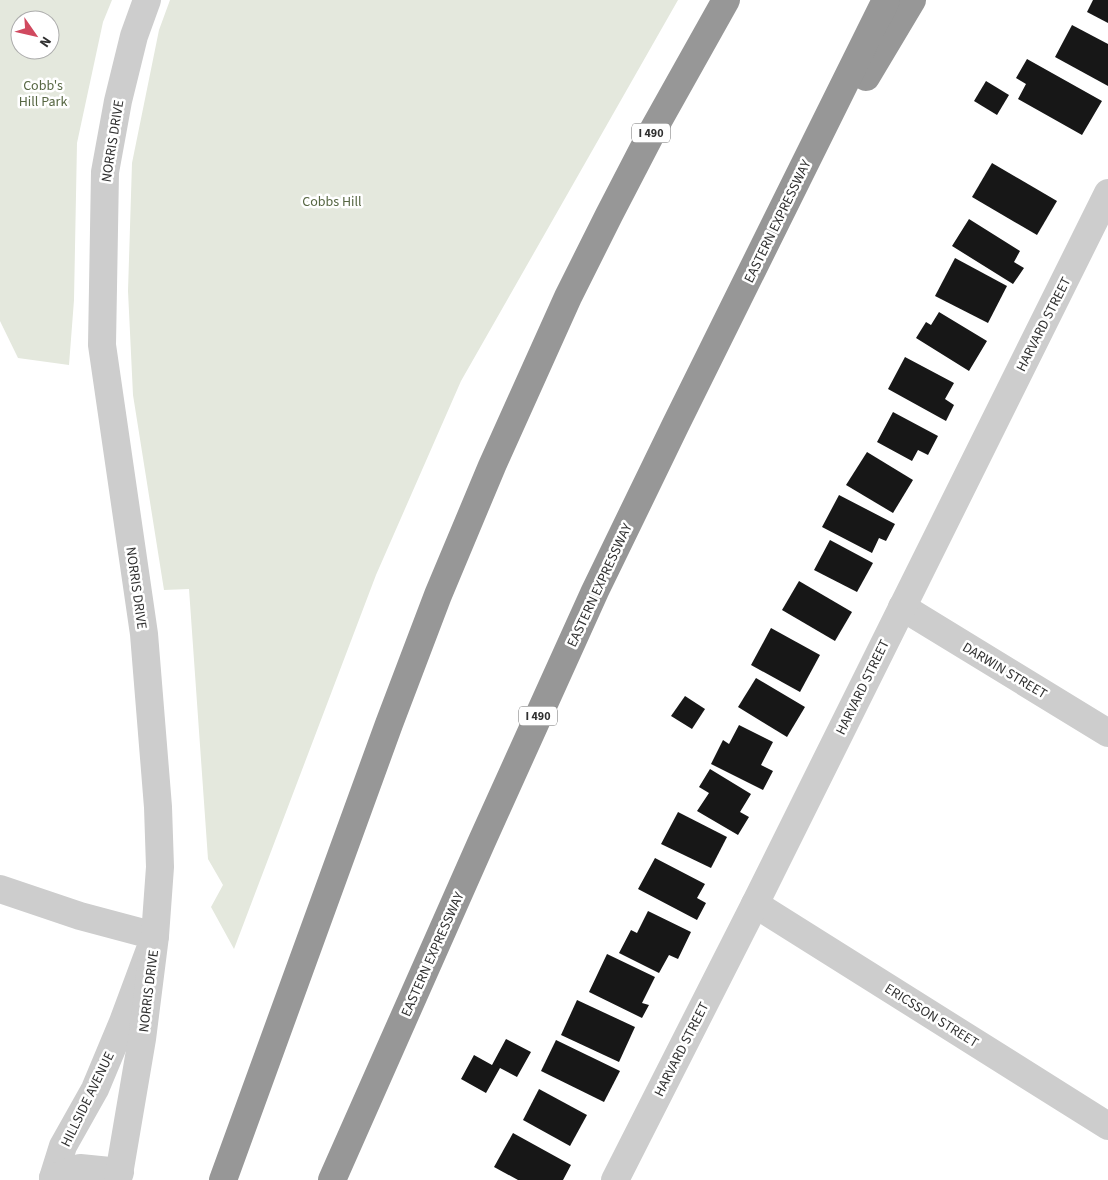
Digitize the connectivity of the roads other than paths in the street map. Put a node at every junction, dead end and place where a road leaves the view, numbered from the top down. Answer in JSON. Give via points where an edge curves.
{"nodes":[{"id":1,"x":147,"y":0,"type":"edge"},
{"id":2,"x":726,"y":0,"type":"edge"},
{"id":3,"x":886,"y":0,"type":"edge"},
{"id":4,"x":912,"y":0,"type":"edge"},
{"id":5,"x":1108,"y":193,"type":"edge"},
{"id":6,"x":1100,"y":222,"type":"edge"},
{"id":7,"x":758,"y":259,"type":"junction"},
{"id":8,"x":902,"y":607,"type":"junction"},
{"id":9,"x":1108,"y":732,"type":"edge"},
{"id":10,"x":0,"y":889,"type":"edge"},
{"id":11,"x":755,"y":904,"type":"junction"},
{"id":12,"x":155,"y":936,"type":"junction"},
{"id":13,"x":1108,"y":1126,"type":"edge"},
{"id":14,"x":119,"y":1176,"type":"edge"},
{"id":15,"x":53,"y":1179,"type":"edge"},
{"id":16,"x":223,"y":1180,"type":"edge"},
{"id":17,"x":332,"y":1180,"type":"edge"},
{"id":18,"x":615,"y":1180,"type":"edge"}],
"edges":[{"from":1,"to":12,"type":"street","name":"NORRIS DRIVE","via":[[134,36],[118,101],[105,172],[102,345],[144,634],[150,698],[160,867]]},
{"from":2,"to":16,"type":"highway","number":"I 490","via":[[608,215],[492,466],[389,724]]},
{"from":3,"to":7,"type":"highway","name":"EASTERN EXPRESSWAY","number":"I 490"},
{"from":4,"to":7,"type":"highway"},
{"from":5,"to":6,"type":"street","name":"HARVARD STREET"},
{"from":6,"to":8,"type":"street","name":"HARVARD STREET"},
{"from":7,"to":17,"type":"highway","name":"EASTERN EXPRESSWAY","number":"I 490","via":[[595,591]]},
{"from":8,"to":9,"type":"street","name":"DARWIN STREET"},
{"from":8,"to":11,"type":"street","name":"HARVARD STREET"},
{"from":10,"to":12,"type":"street","via":[[80,916]]},
{"from":11,"to":13,"type":"street","name":"ERICSSON STREET"},
{"from":11,"to":18,"type":"street","name":"HARVARD STREET"},
{"from":12,"to":14,"type":"street","name":"NORRIS DRIVE"},
{"from":12,"to":15,"type":"street","name":"HILLSIDE AVENUE","via":[[95,1089],[63,1146]]},
{"from":14,"to":15,"type":"street","name":"HILLSIDE AVENUE","via":[[80,1168]]}]}
